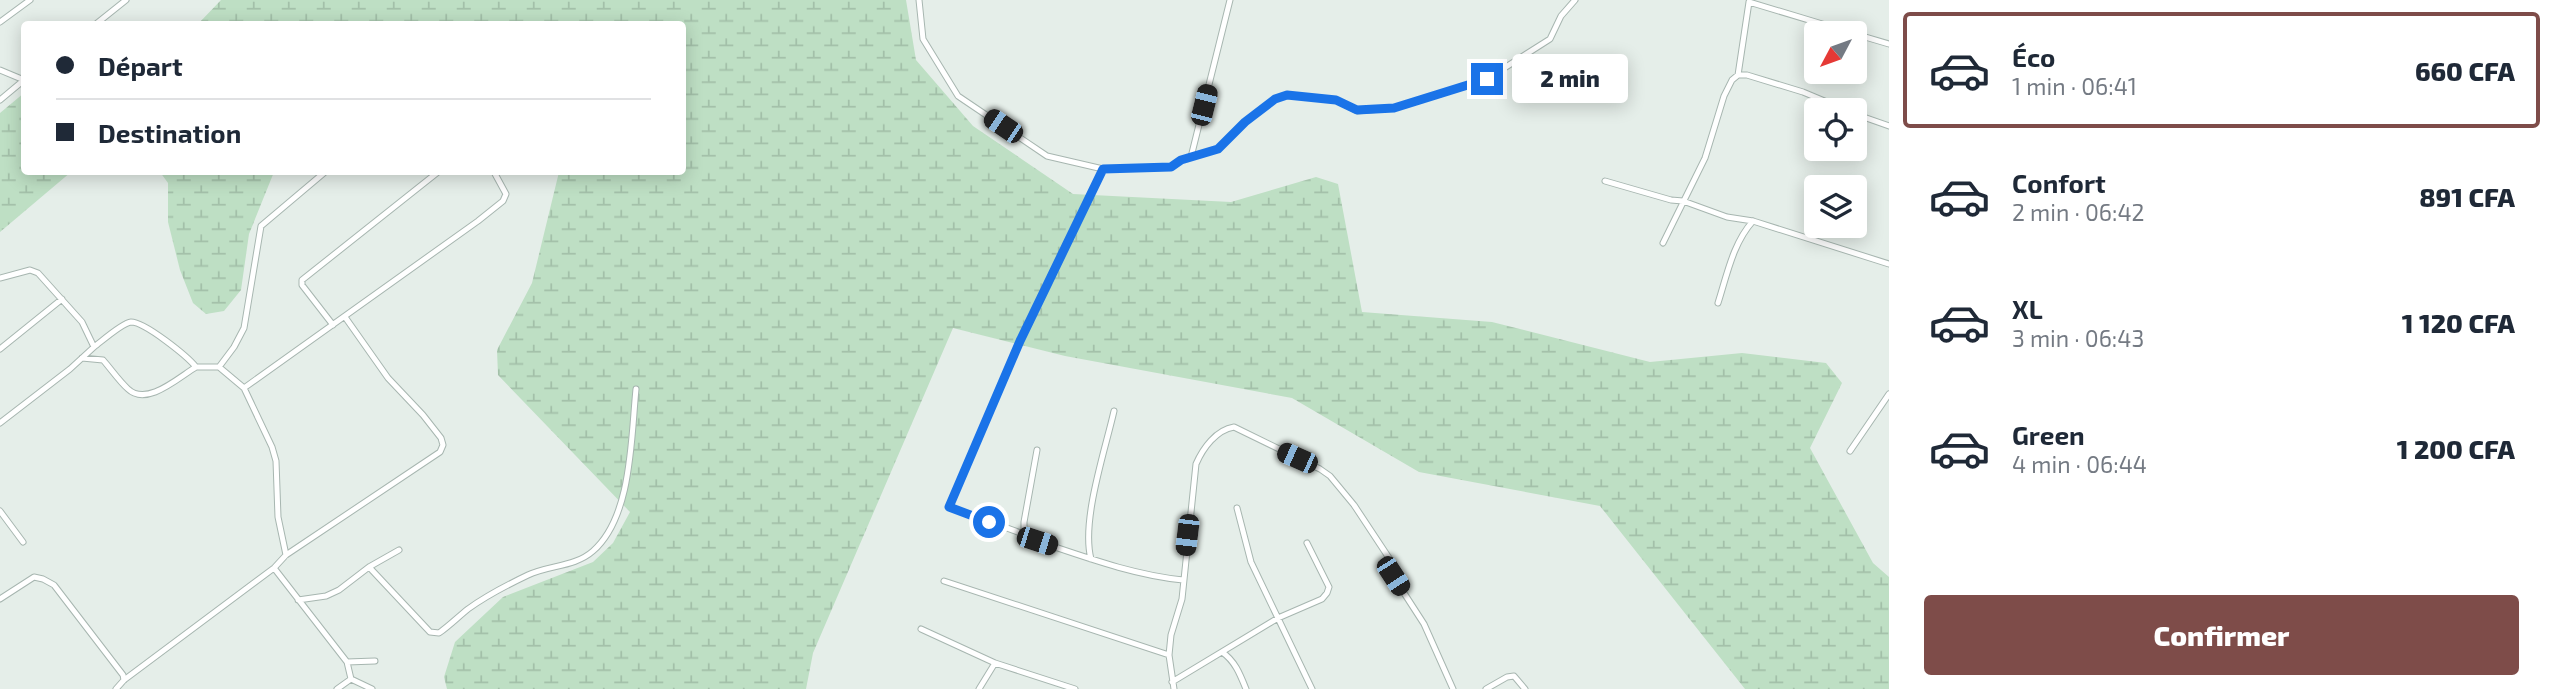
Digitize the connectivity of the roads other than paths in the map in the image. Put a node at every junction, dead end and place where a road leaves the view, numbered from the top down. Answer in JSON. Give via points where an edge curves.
{"nodes":[{"id":1,"x":30,"y":0,"type":"edge"},
{"id":2,"x":126,"y":0,"type":"edge"},
{"id":3,"x":919,"y":0,"type":"edge"},
{"id":4,"x":1230,"y":0,"type":"edge"},
{"id":5,"x":1575,"y":0,"type":"edge"},
{"id":6,"x":1749,"y":1,"type":"edge"},
{"id":7,"x":100,"y":21,"type":"edge"},
{"id":8,"x":1813,"y":21,"type":"edge"},
{"id":9,"x":0,"y":22,"type":"edge"},
{"id":10,"x":1867,"y":38,"type":"edge"},
{"id":11,"x":1889,"y":44,"type":"edge"},
{"id":12,"x":0,"y":70,"type":"edge"},
{"id":13,"x":1738,"y":75,"type":"junction"},
{"id":14,"x":21,"y":79,"type":"edge"},
{"id":15,"x":21,"y":82,"type":"edge"},
{"id":16,"x":1817,"y":98,"type":"edge"},
{"id":17,"x":0,"y":100,"type":"edge"},
{"id":18,"x":1867,"y":118,"type":"edge"},
{"id":19,"x":1889,"y":126,"type":"edge"},
{"id":20,"x":1191,"y":157,"type":"junction"},
{"id":21,"x":1103,"y":169,"type":"junction"},
{"id":22,"x":321,"y":175,"type":"edge"},
{"id":23,"x":434,"y":175,"type":"edge"},
{"id":24,"x":496,"y":175,"type":"edge"},
{"id":25,"x":1605,"y":181,"type":"dead end"},
{"id":26,"x":1683,"y":201,"type":"junction"},
{"id":27,"x":1753,"y":221,"type":"junction"},
{"id":28,"x":1663,"y":243,"type":"dead end"},
{"id":29,"x":1889,"y":264,"type":"edge"},
{"id":30,"x":0,"y":278,"type":"edge"},
{"id":31,"x":62,"y":299,"type":"junction"},
{"id":32,"x":1718,"y":303,"type":"dead end"},
{"id":33,"x":345,"y":317,"type":"junction"},
{"id":34,"x":333,"y":325,"type":"junction"},
{"id":35,"x":94,"y":347,"type":"junction"},
{"id":36,"x":0,"y":348,"type":"edge"},
{"id":37,"x":82,"y":358,"type":"junction"},
{"id":38,"x":196,"y":366,"type":"junction"},
{"id":39,"x":219,"y":367,"type":"junction"},
{"id":40,"x":244,"y":388,"type":"junction"},
{"id":41,"x":636,"y":389,"type":"dead end"},
{"id":42,"x":1889,"y":394,"type":"edge"},
{"id":43,"x":1114,"y":411,"type":"dead end"},
{"id":44,"x":0,"y":424,"type":"edge"},
{"id":45,"x":1037,"y":450,"type":"dead end"},
{"id":46,"x":1850,"y":451,"type":"dead end"},
{"id":47,"x":1237,"y":508,"type":"dead end"},
{"id":48,"x":0,"y":512,"type":"edge"},
{"id":49,"x":1029,"y":536,"type":"junction"},
{"id":50,"x":23,"y":542,"type":"dead end"},
{"id":51,"x":1307,"y":543,"type":"dead end"},
{"id":52,"x":399,"y":550,"type":"dead end"},
{"id":53,"x":286,"y":555,"type":"junction"},
{"id":54,"x":1091,"y":559,"type":"junction"},
{"id":55,"x":369,"y":566,"type":"junction"},
{"id":56,"x":274,"y":568,"type":"junction"},
{"id":57,"x":1184,"y":580,"type":"junction"},
{"id":58,"x":944,"y":581,"type":"dead end"},
{"id":59,"x":0,"y":599,"type":"edge"},
{"id":60,"x":298,"y":600,"type":"junction"},
{"id":61,"x":1278,"y":618,"type":"junction"},
{"id":62,"x":921,"y":629,"type":"dead end"},
{"id":63,"x":1222,"y":652,"type":"junction"},
{"id":64,"x":1169,"y":655,"type":"junction"},
{"id":65,"x":375,"y":661,"type":"dead end"},
{"id":66,"x":347,"y":662,"type":"junction"},
{"id":67,"x":995,"y":663,"type":"junction"},
{"id":68,"x":351,"y":679,"type":"junction"},
{"id":69,"x":124,"y":680,"type":"junction"},
{"id":70,"x":1173,"y":686,"type":"edge"},
{"id":71,"x":116,"y":689,"type":"edge"},
{"id":72,"x":337,"y":689,"type":"edge"},
{"id":73,"x":372,"y":689,"type":"edge"},
{"id":74,"x":979,"y":689,"type":"edge"},
{"id":75,"x":1075,"y":689,"type":"edge"},
{"id":76,"x":1246,"y":689,"type":"edge"},
{"id":77,"x":1312,"y":689,"type":"edge"},
{"id":78,"x":1453,"y":689,"type":"edge"},
{"id":79,"x":1486,"y":689,"type":"edge"},
{"id":80,"x":1525,"y":689,"type":"edge"}],
"edges":[{"from":1,"to":9,"type":"street"},
{"from":2,"to":7,"type":"street"},
{"from":3,"to":21,"type":"street","via":[[923,39],[958,96],[1047,156]]},
{"from":4,"to":20,"type":"street"},
{"from":5,"to":20,"type":"street","via":[[1550,39],[1487,79],[1394,108],[1357,110],[1336,100],[1287,95],[1245,122],[1218,149]]},
{"from":6,"to":8,"type":"street"},
{"from":6,"to":13,"type":"street"},
{"from":10,"to":11,"type":"street"},
{"from":12,"to":14,"type":"street"},
{"from":13,"to":16,"type":"street"},
{"from":13,"to":26,"type":"street","via":[[1724,96],[1705,158]]},
{"from":15,"to":17,"type":"street"},
{"from":18,"to":19,"type":"street"},
{"from":20,"to":21,"type":"street","via":[[1171,167]]},
{"from":21,"to":49,"type":"street","via":[[1020,341],[949,507]]},
{"from":22,"to":39,"type":"street","via":[[261,226],[244,328]]},
{"from":23,"to":34,"type":"street","via":[[302,280]]},
{"from":24,"to":33,"type":"street","via":[[506,194],[503,201]]},
{"from":25,"to":26,"type":"street"},
{"from":26,"to":27,"type":"street"},
{"from":26,"to":28,"type":"street"},
{"from":27,"to":29,"type":"street"},
{"from":27,"to":32,"type":"street","via":[[1737,246]]},
{"from":30,"to":31,"type":"street","via":[[30,270]]},
{"from":31,"to":35,"type":"street","via":[[82,322]]},
{"from":31,"to":36,"type":"street"},
{"from":33,"to":34,"type":"street"},
{"from":33,"to":53,"type":"street","via":[[443,445],[440,452]]},
{"from":34,"to":40,"type":"street"},
{"from":35,"to":37,"type":"street"},
{"from":35,"to":38,"type":"street","via":[[127,324],[136,323]]},
{"from":37,"to":38,"type":"street","via":[[103,360],[127,389],[143,395],[156,392]]},
{"from":37,"to":44,"type":"street"},
{"from":38,"to":39,"type":"street"},
{"from":39,"to":40,"type":"street"},
{"from":40,"to":53,"type":"street","via":[[272,447]]},
{"from":41,"to":55,"type":"street","via":[[620,505],[603,539],[584,558],[530,574],[485,597],[439,633],[430,632]]},
{"from":42,"to":46,"type":"street"},
{"from":43,"to":54,"type":"street","via":[[1090,516]]},
{"from":45,"to":49,"type":"street","via":[[1024,522]]},
{"from":47,"to":61,"type":"street","via":[[1251,562]]},
{"from":48,"to":50,"type":"street"},
{"from":49,"to":54,"type":"street"},
{"from":51,"to":61,"type":"street","via":[[1329,587],[1327,593]]},
{"from":52,"to":55,"type":"street"},
{"from":53,"to":56,"type":"street"},
{"from":54,"to":57,"type":"street"},
{"from":55,"to":60,"type":"street","via":[[339,590]]},
{"from":56,"to":60,"type":"street"},
{"from":56,"to":69,"type":"street"},
{"from":57,"to":64,"type":"street"},
{"from":57,"to":78,"type":"street","via":[[1196,464],[1212,440],[1234,427],[1330,476],[1391,561],[1393,576],[1424,624]]},
{"from":58,"to":64,"type":"street"},
{"from":59,"to":69,"type":"street","via":[[34,578],[54,585]]},
{"from":60,"to":66,"type":"street"},
{"from":61,"to":63,"type":"street"},
{"from":61,"to":77,"type":"street"},
{"from":62,"to":67,"type":"street"},
{"from":63,"to":70,"type":"street"},
{"from":63,"to":76,"type":"street","via":[[1237,667]]},
{"from":64,"to":70,"type":"street"},
{"from":65,"to":66,"type":"street"},
{"from":66,"to":68,"type":"street"},
{"from":67,"to":74,"type":"street"},
{"from":67,"to":75,"type":"street"},
{"from":68,"to":72,"type":"street"},
{"from":68,"to":73,"type":"street"},
{"from":69,"to":71,"type":"street"},
{"from":79,"to":80,"type":"street","via":[[1514,676]]}]}
